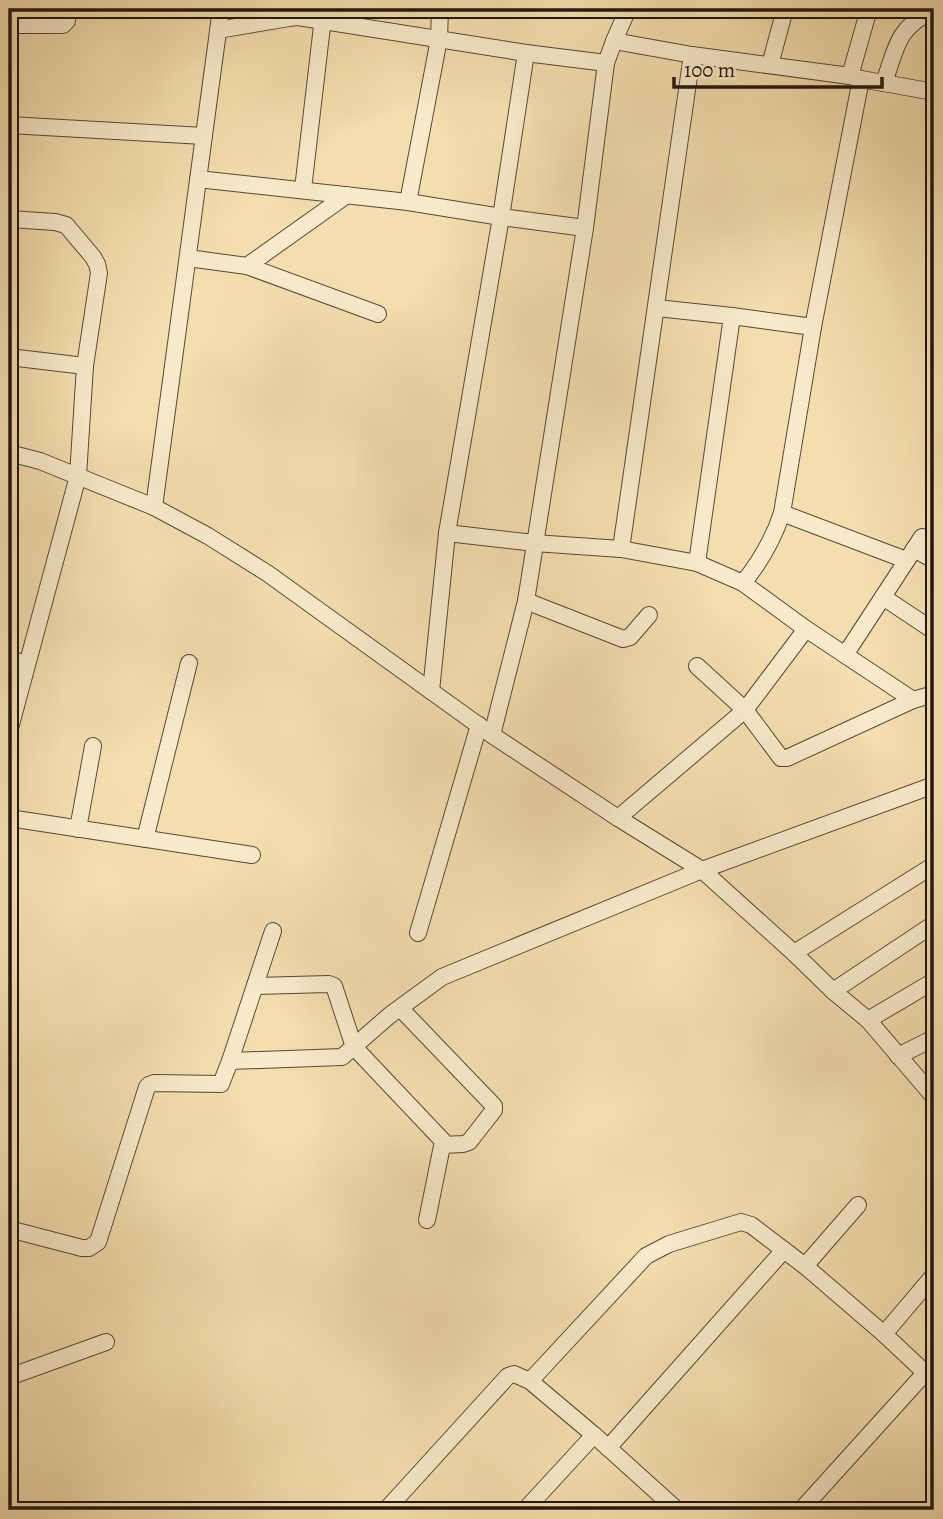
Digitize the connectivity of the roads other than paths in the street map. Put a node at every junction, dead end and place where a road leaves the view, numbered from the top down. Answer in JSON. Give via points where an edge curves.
{"nodes":[{"id":1,"x":68,"y":9,"type":"edge"},
{"id":2,"x":221,"y":9,"type":"edge"},
{"id":3,"x":440,"y":9,"type":"edge"},
{"id":4,"x":628,"y":9,"type":"edge"},
{"id":5,"x":785,"y":9,"type":"edge"},
{"id":6,"x":869,"y":9,"type":"edge"},
{"id":7,"x":934,"y":10,"type":"edge"},
{"id":8,"x":323,"y":15,"type":"edge"},
{"id":9,"x":9,"y":25,"type":"edge"},
{"id":10,"x":218,"y":30,"type":"junction"},
{"id":11,"x":439,"y":39,"type":"junction"},
{"id":12,"x":614,"y":41,"type":"junction"},
{"id":13,"x":526,"y":53,"type":"junction"},
{"id":14,"x":692,"y":55,"type":"junction"},
{"id":15,"x":606,"y":63,"type":"junction"},
{"id":16,"x":770,"y":65,"type":"junction"},
{"id":17,"x":856,"y":78,"type":"junction"},
{"id":18,"x":884,"y":83,"type":"junction"},
{"id":19,"x":934,"y":92,"type":"edge"},
{"id":20,"x":9,"y":125,"type":"edge"},
{"id":21,"x":204,"y":136,"type":"junction"},
{"id":22,"x":198,"y":179,"type":"junction"},
{"id":23,"x":303,"y":189,"type":"junction"},
{"id":24,"x":347,"y":195,"type":"junction"},
{"id":25,"x":408,"y":202,"type":"junction"},
{"id":26,"x":501,"y":217,"type":"junction"},
{"id":27,"x":9,"y":219,"type":"edge"},
{"id":28,"x":585,"y":228,"type":"junction"},
{"id":29,"x":188,"y":258,"type":"junction"},
{"id":30,"x":247,"y":265,"type":"junction"},
{"id":31,"x":657,"y":308,"type":"junction"},
{"id":32,"x":378,"y":314,"type":"dead end"},
{"id":33,"x":732,"y":316,"type":"junction"},
{"id":34,"x":813,"y":327,"type":"junction"},
{"id":35,"x":9,"y":357,"type":"edge"},
{"id":36,"x":85,"y":366,"type":"junction"},
{"id":37,"x":9,"y":453,"type":"edge"},
{"id":38,"x":78,"y":476,"type":"junction"},
{"id":39,"x":154,"y":507,"type":"junction"},
{"id":40,"x":782,"y":513,"type":"junction"},
{"id":41,"x":447,"y":533,"type":"junction"},
{"id":42,"x":534,"y":543,"type":"junction"},
{"id":43,"x":621,"y":549,"type":"junction"},
{"id":44,"x":914,"y":549,"type":"junction"},
{"id":45,"x":934,"y":560,"type":"edge"},
{"id":46,"x":697,"y":563,"type":"junction"},
{"id":47,"x":743,"y":583,"type":"junction"},
{"id":48,"x":883,"y":597,"type":"junction"},
{"id":49,"x":526,"y":601,"type":"junction"},
{"id":50,"x":649,"y":615,"type":"dead end"},
{"id":51,"x":806,"y":629,"type":"junction"},
{"id":52,"x":934,"y":631,"type":"edge"},
{"id":53,"x":845,"y":655,"type":"junction"},
{"id":54,"x":9,"y":659,"type":"edge"},
{"id":55,"x":189,"y":663,"type":"dead end"},
{"id":56,"x":27,"y":664,"type":"junction"},
{"id":57,"x":697,"y":666,"type":"dead end"},
{"id":58,"x":431,"y":691,"type":"junction"},
{"id":59,"x":934,"y":694,"type":"edge"},
{"id":60,"x":913,"y":700,"type":"junction"},
{"id":61,"x":745,"y":710,"type":"junction"},
{"id":62,"x":486,"y":730,"type":"junction"},
{"id":63,"x":9,"y":732,"type":"edge"},
{"id":64,"x":93,"y":746,"type":"dead end"},
{"id":65,"x":934,"y":785,"type":"edge"},
{"id":66,"x":9,"y":818,"type":"edge"},
{"id":67,"x":618,"y":818,"type":"junction"},
{"id":68,"x":78,"y":829,"type":"junction"},
{"id":69,"x":145,"y":839,"type":"junction"},
{"id":70,"x":252,"y":855,"type":"dead end"},
{"id":71,"x":934,"y":865,"type":"edge"},
{"id":72,"x":702,"y":870,"type":"junction"},
{"id":73,"x":934,"y":924,"type":"edge"},
{"id":74,"x":273,"y":931,"type":"dead end"},
{"id":75,"x":418,"y":933,"type":"dead end"},
{"id":76,"x":794,"y":953,"type":"junction"},
{"id":77,"x":934,"y":981,"type":"edge"},
{"id":78,"x":255,"y":986,"type":"junction"},
{"id":79,"x":834,"y":991,"type":"junction"},
{"id":80,"x":400,"y":1008,"type":"junction"},
{"id":81,"x":868,"y":1020,"type":"junction"},
{"id":82,"x":934,"y":1038,"type":"edge"},
{"id":83,"x":354,"y":1047,"type":"junction"},
{"id":84,"x":898,"y":1056,"type":"junction"},
{"id":85,"x":230,"y":1061,"type":"junction"},
{"id":86,"x":934,"y":1097,"type":"edge"},
{"id":87,"x":443,"y":1145,"type":"junction"},
{"id":88,"x":858,"y":1205,"type":"dead end"},
{"id":89,"x":427,"y":1220,"type":"dead end"},
{"id":90,"x":9,"y":1229,"type":"edge"},
{"id":91,"x":784,"y":1250,"type":"junction"},
{"id":92,"x":805,"y":1266,"type":"junction"},
{"id":93,"x":934,"y":1275,"type":"edge"},
{"id":94,"x":884,"y":1334,"type":"junction"},
{"id":95,"x":106,"y":1342,"type":"dead end"},
{"id":96,"x":9,"y":1377,"type":"edge"},
{"id":97,"x":930,"y":1377,"type":"edge"},
{"id":98,"x":530,"y":1381,"type":"junction"},
{"id":99,"x":594,"y":1435,"type":"junction"},
{"id":100,"x":608,"y":1448,"type":"junction"},
{"id":101,"x":668,"y":1507,"type":"edge"},
{"id":102,"x":386,"y":1510,"type":"edge"},
{"id":103,"x":525,"y":1510,"type":"edge"},
{"id":104,"x":801,"y":1510,"type":"edge"}],
"edges":[{"from":1,"to":9,"type":"street","via":[[63,25]]},
{"from":2,"to":10,"type":"street"},
{"from":3,"to":11,"type":"street"},
{"from":4,"to":12,"type":"street"},
{"from":5,"to":16,"type":"street"},
{"from":6,"to":17,"type":"street"},
{"from":7,"to":18,"type":"street","via":[[913,22],[899,39]]},
{"from":8,"to":10,"type":"street"},
{"from":8,"to":11,"type":"street"},
{"from":8,"to":23,"type":"street"},
{"from":10,"to":21,"type":"street"},
{"from":11,"to":13,"type":"street"},
{"from":11,"to":25,"type":"street"},
{"from":12,"to":14,"type":"street"},
{"from":12,"to":15,"type":"street"},
{"from":13,"to":15,"type":"street"},
{"from":13,"to":26,"type":"street"},
{"from":14,"to":16,"type":"street"},
{"from":14,"to":31,"type":"street"},
{"from":15,"to":28,"type":"street"},
{"from":16,"to":17,"type":"street"},
{"from":17,"to":18,"type":"street"},
{"from":17,"to":34,"type":"street"},
{"from":18,"to":19,"type":"street"},
{"from":20,"to":21,"type":"street"},
{"from":21,"to":22,"type":"street"},
{"from":22,"to":23,"type":"street"},
{"from":22,"to":29,"type":"street"},
{"from":23,"to":24,"type":"street"},
{"from":24,"to":25,"type":"street"},
{"from":24,"to":30,"type":"street"},
{"from":25,"to":26,"type":"street"},
{"from":26,"to":28,"type":"street"},
{"from":26,"to":41,"type":"street"},
{"from":27,"to":36,"type":"street","via":[[66,225],[97,264]]},
{"from":28,"to":42,"type":"street"},
{"from":29,"to":30,"type":"street"},
{"from":29,"to":39,"type":"street"},
{"from":30,"to":32,"type":"street"},
{"from":31,"to":33,"type":"street"},
{"from":31,"to":43,"type":"street"},
{"from":33,"to":34,"type":"street"},
{"from":33,"to":46,"type":"street"},
{"from":34,"to":40,"type":"street"},
{"from":35,"to":36,"type":"street"},
{"from":36,"to":38,"type":"street"},
{"from":37,"to":38,"type":"street"},
{"from":38,"to":39,"type":"street"},
{"from":38,"to":56,"type":"street"},
{"from":39,"to":58,"type":"street","via":[[267,573]]},
{"from":40,"to":44,"type":"street"},
{"from":40,"to":47,"type":"street","via":[[767,551]]},
{"from":41,"to":42,"type":"street"},
{"from":41,"to":58,"type":"street"},
{"from":42,"to":43,"type":"street"},
{"from":42,"to":49,"type":"street"},
{"from":43,"to":46,"type":"street"},
{"from":44,"to":45,"type":"street"},
{"from":44,"to":48,"type":"street"},
{"from":46,"to":47,"type":"street"},
{"from":47,"to":51,"type":"street"},
{"from":48,"to":52,"type":"street"},
{"from":48,"to":53,"type":"street"},
{"from":49,"to":50,"type":"street","via":[[623,639]]},
{"from":49,"to":62,"type":"street"},
{"from":51,"to":53,"type":"street"},
{"from":51,"to":61,"type":"street"},
{"from":53,"to":60,"type":"street"},
{"from":54,"to":56,"type":"street"},
{"from":55,"to":69,"type":"street"},
{"from":56,"to":63,"type":"street"},
{"from":57,"to":61,"type":"street"},
{"from":58,"to":62,"type":"street"},
{"from":59,"to":60,"type":"street"},
{"from":60,"to":61,"type":"street","via":[[783,759]]},
{"from":61,"to":67,"type":"street"},
{"from":62,"to":67,"type":"street"},
{"from":62,"to":75,"type":"street"},
{"from":64,"to":68,"type":"street"},
{"from":65,"to":72,"type":"street"},
{"from":66,"to":68,"type":"street"},
{"from":67,"to":72,"type":"street"},
{"from":68,"to":69,"type":"street"},
{"from":69,"to":70,"type":"street"},
{"from":71,"to":76,"type":"street"},
{"from":72,"to":76,"type":"street"},
{"from":72,"to":80,"type":"street","via":[[442,977]]},
{"from":73,"to":79,"type":"street"},
{"from":74,"to":78,"type":"street"},
{"from":76,"to":79,"type":"street"},
{"from":77,"to":81,"type":"street"},
{"from":78,"to":83,"type":"street","via":[[332,984]]},
{"from":78,"to":85,"type":"street"},
{"from":79,"to":81,"type":"street"},
{"from":80,"to":83,"type":"street"},
{"from":80,"to":87,"type":"street","via":[[495,1106],[469,1142]]},
{"from":81,"to":84,"type":"street"},
{"from":82,"to":84,"type":"street"},
{"from":83,"to":85,"type":"street","via":[[342,1057]]},
{"from":83,"to":87,"type":"street","via":[[441,1137]]},
{"from":84,"to":86,"type":"street"},
{"from":85,"to":90,"type":"street","via":[[220,1084],[149,1085],[95,1246],[82,1248]]},
{"from":87,"to":89,"type":"street"},
{"from":88,"to":92,"type":"street"},
{"from":91,"to":92,"type":"street"},
{"from":91,"to":98,"type":"street","via":[[751,1224],[741,1222],[660,1247],[638,1264]]},
{"from":91,"to":100,"type":"street"},
{"from":92,"to":94,"type":"street"},
{"from":93,"to":94,"type":"street"},
{"from":94,"to":97,"type":"street"},
{"from":95,"to":96,"type":"street"},
{"from":97,"to":104,"type":"street"},
{"from":98,"to":99,"type":"street"},
{"from":98,"to":102,"type":"street","via":[[508,1376]]},
{"from":99,"to":100,"type":"street"},
{"from":99,"to":103,"type":"street"},
{"from":100,"to":101,"type":"street"}]}
